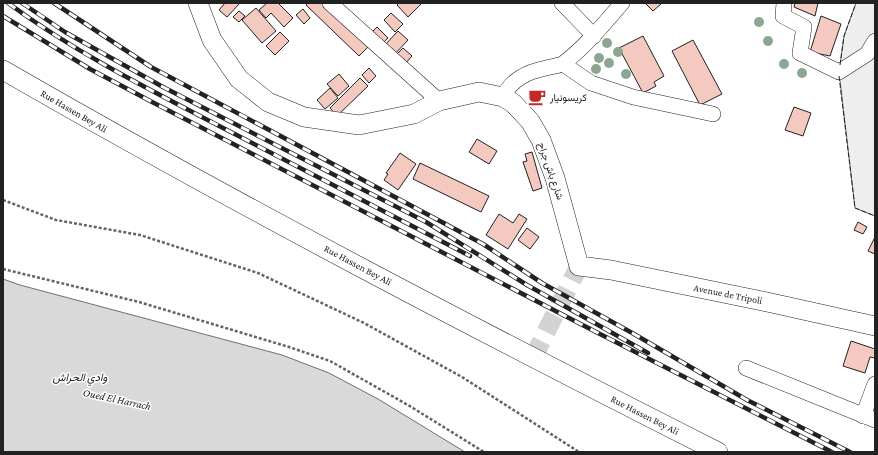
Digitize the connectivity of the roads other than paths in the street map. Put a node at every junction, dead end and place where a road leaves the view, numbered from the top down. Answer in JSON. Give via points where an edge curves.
{"nodes":[{"id":1,"x":198,"y":3,"type":"edge"},
{"id":2,"x":330,"y":3,"type":"edge"},
{"id":3,"x":562,"y":3,"type":"edge"},
{"id":4,"x":622,"y":3,"type":"edge"},
{"id":5,"x":784,"y":3,"type":"edge"},
{"id":6,"x":594,"y":36,"type":"junction"},
{"id":7,"x":875,"y":41,"type":"edge"},
{"id":8,"x":563,"y":64,"type":"junction"},
{"id":9,"x":3,"y":70,"type":"edge"},
{"id":10,"x":503,"y":97,"type":"junction"},
{"id":11,"x":440,"y":101,"type":"junction"},
{"id":12,"x":713,"y":114,"type":"dead end"},
{"id":13,"x":579,"y":266,"type":"joint"},
{"id":14,"x":875,"y":326,"type":"edge"},
{"id":15,"x":746,"y":368,"type":"dead end"},
{"id":16,"x":875,"y":384,"type":"edge"},
{"id":17,"x":869,"y":418,"type":"edge"},
{"id":18,"x":718,"y":452,"type":"edge"}],
"edges":[{"from":1,"to":11,"type":"main road","name":"شارع باش جراح","via":[[212,40],[239,78],[268,102],[304,117],[359,125],[414,114]]},
{"from":2,"to":11,"type":"street"},
{"from":3,"to":6,"type":"street"},
{"from":4,"to":6,"type":"street"},
{"from":5,"to":7,"type":"street","via":[[783,16],[804,27],[800,53],[834,70],[839,72],[867,54]]},
{"from":6,"to":8,"type":"street"},
{"from":8,"to":10,"type":"street","via":[[523,76],[509,86]]},
{"from":8,"to":12,"type":"street","via":[[591,83],[634,96]]},
{"from":9,"to":18,"type":"main road","name":"Rue Hassen Bey Ali","via":[[112,133],[374,274]]},
{"from":10,"to":11,"type":"main road","name":"شارع باش جراح","via":[[479,92]]},
{"from":10,"to":13,"type":"main road","name":"شارع باش جراح","via":[[513,103],[526,117],[541,140],[555,178]]},
{"from":13,"to":14,"type":"main road","name":"Avenue de Tripoli","via":[[611,270]]},
{"from":15,"to":17,"type":"street"},
{"from":16,"to":17,"type":"street"}]}
